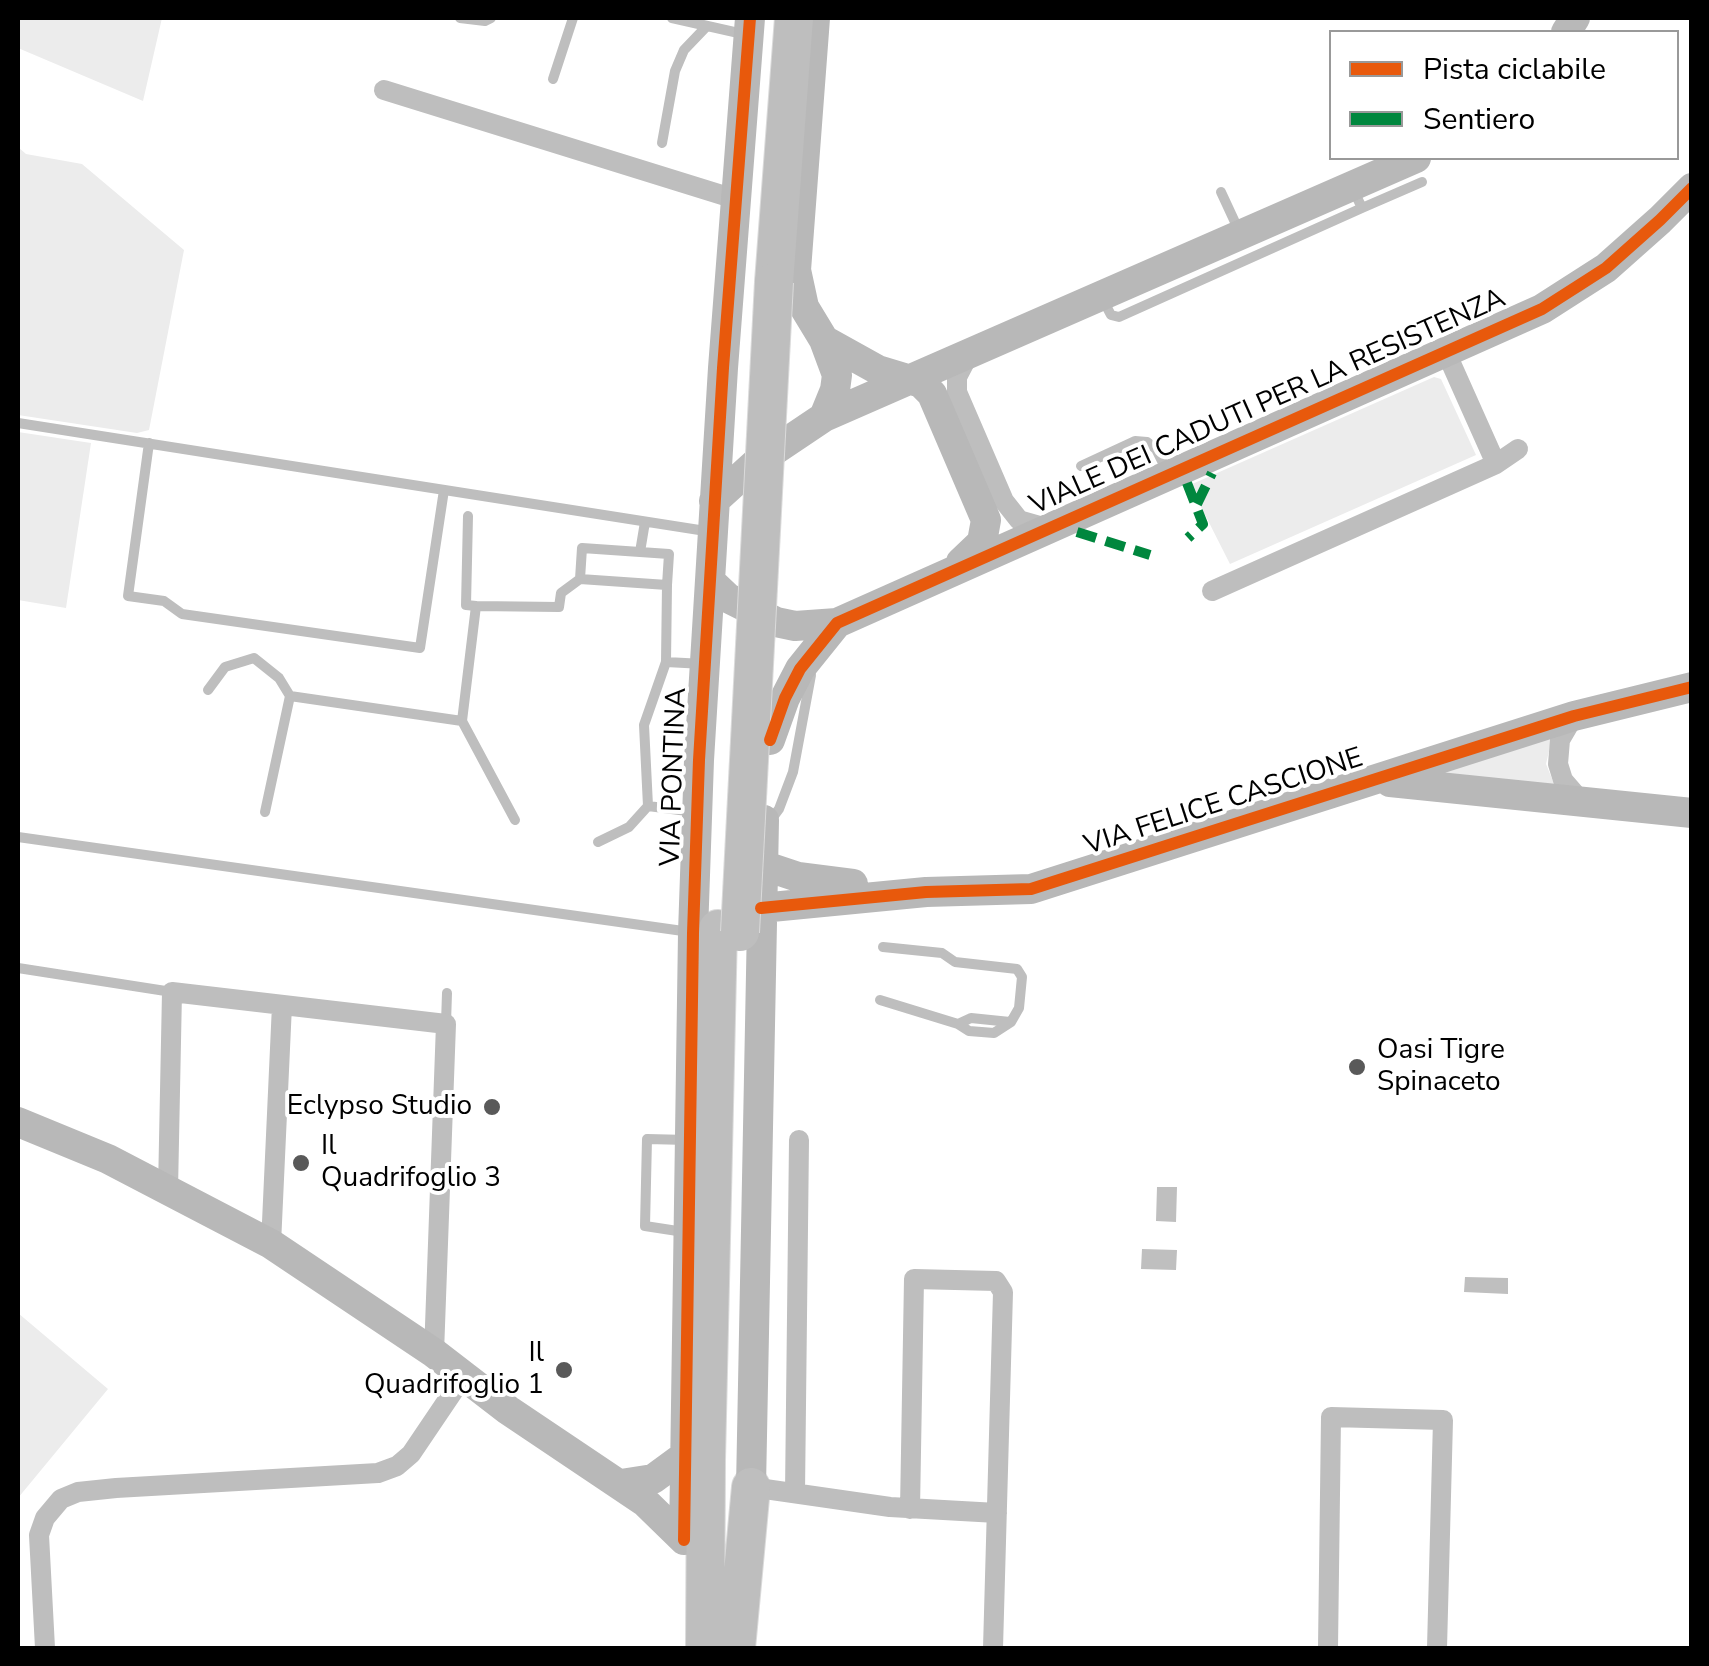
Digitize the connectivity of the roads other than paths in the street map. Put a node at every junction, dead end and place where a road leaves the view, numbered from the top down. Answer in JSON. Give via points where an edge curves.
{"nodes":[{"id":1,"x":460,"y":18,"type":"edge"},
{"id":2,"x":492,"y":18,"type":"edge"},
{"id":3,"x":573,"y":18,"type":"edge"},
{"id":4,"x":672,"y":18,"type":"edge"},
{"id":5,"x":794,"y":18,"type":"edge"},
{"id":6,"x":816,"y":18,"type":"edge"},
{"id":7,"x":758,"y":23,"type":"edge"},
{"id":8,"x":706,"y":27,"type":"junction"},
{"id":9,"x":554,"y":79,"type":"dead end"},
{"id":10,"x":384,"y":90,"type":"dead end"},
{"id":11,"x":662,"y":143,"type":"dead end"},
{"id":12,"x":1419,"y":170,"type":"edge"},
{"id":13,"x":1692,"y":188,"type":"edge"},
{"id":14,"x":1221,"y":192,"type":"dead end"},
{"id":15,"x":1357,"y":197,"type":"junction"},
{"id":16,"x":735,"y":199,"type":"junction"},
{"id":17,"x":1692,"y":216,"type":"edge"},
{"id":18,"x":1660,"y":220,"type":"junction"},
{"id":19,"x":1240,"y":234,"type":"junction"},
{"id":20,"x":763,"y":282,"type":"junction"},
{"id":21,"x":1101,"y":295,"type":"junction"},
{"id":22,"x":824,"y":340,"type":"junction"},
{"id":23,"x":970,"y":352,"type":"junction"},
{"id":24,"x":1446,"y":352,"type":"junction"},
{"id":25,"x":723,"y":368,"type":"junction"},
{"id":26,"x":907,"y":379,"type":"junction"},
{"id":27,"x":822,"y":419,"type":"junction"},
{"id":28,"x":18,"y":422,"type":"edge"},
{"id":29,"x":150,"y":443,"type":"junction"},
{"id":30,"x":1518,"y":449,"type":"dead end"},
{"id":31,"x":1496,"y":464,"type":"junction"},
{"id":32,"x":1081,"y":466,"type":"dead end"},
{"id":33,"x":1168,"y":474,"type":"junction"},
{"id":34,"x":444,"y":490,"type":"junction"},
{"id":35,"x":714,"y":501,"type":"junction"},
{"id":36,"x":468,"y":516,"type":"dead end"},
{"id":37,"x":645,"y":522,"type":"junction"},
{"id":38,"x":1047,"y":528,"type":"junction"},
{"id":39,"x":712,"y":532,"type":"junction"},
{"id":40,"x":640,"y":552,"type":"junction"},
{"id":41,"x":952,"y":571,"type":"junction"},
{"id":42,"x":580,"y":579,"type":"junction"},
{"id":43,"x":710,"y":581,"type":"junction"},
{"id":44,"x":666,"y":585,"type":"junction"},
{"id":45,"x":1212,"y":591,"type":"dead end"},
{"id":46,"x":476,"y":606,"type":"junction"},
{"id":47,"x":749,"y":609,"type":"junction"},
{"id":48,"x":838,"y":622,"type":"junction"},
{"id":49,"x":707,"y":623,"type":"junction"},
{"id":50,"x":815,"y":648,"type":"junction"},
{"id":51,"x":666,"y":662,"type":"junction"},
{"id":52,"x":704,"y":664,"type":"junction"},
{"id":53,"x":1692,"y":687,"type":"edge"},
{"id":54,"x":208,"y":690,"type":"dead end"},
{"id":55,"x":290,"y":696,"type":"junction"},
{"id":56,"x":1574,"y":716,"type":"junction"},
{"id":57,"x":462,"y":721,"type":"junction"},
{"id":58,"x":770,"y":740,"type":"junction"},
{"id":59,"x":1377,"y":781,"type":"junction"},
{"id":60,"x":1582,"y":802,"type":"junction"},
{"id":61,"x":648,"y":806,"type":"junction"},
{"id":62,"x":264,"y":812,"type":"dead end"},
{"id":63,"x":697,"y":812,"type":"junction"},
{"id":64,"x":1692,"y":814,"type":"edge"},
{"id":65,"x":515,"y":820,"type":"dead end"},
{"id":66,"x":763,"y":830,"type":"junction"},
{"id":67,"x":18,"y":837,"type":"edge"},
{"id":68,"x":598,"y":842,"type":"dead end"},
{"id":69,"x":762,"y":865,"type":"junction"},
{"id":70,"x":926,"y":892,"type":"junction"},
{"id":71,"x":728,"y":926,"type":"junction"},
{"id":72,"x":883,"y":946,"type":"dead end"},
{"id":73,"x":18,"y":968,"type":"edge"},
{"id":74,"x":172,"y":992,"type":"junction"},
{"id":75,"x":447,"y":993,"type":"dead end"},
{"id":76,"x":880,"y":1000,"type":"dead end"},
{"id":77,"x":282,"y":1005,"type":"junction"},
{"id":78,"x":446,"y":1024,"type":"junction"},
{"id":79,"x":18,"y":1122,"type":"edge"},
{"id":80,"x":690,"y":1140,"type":"junction"},
{"id":81,"x":799,"y":1140,"type":"dead end"},
{"id":82,"x":168,"y":1190,"type":"junction"},
{"id":83,"x":688,"y":1233,"type":"junction"},
{"id":84,"x":271,"y":1244,"type":"junction"},
{"id":85,"x":434,"y":1353,"type":"junction"},
{"id":86,"x":463,"y":1378,"type":"junction"},
{"id":87,"x":683,"y":1457,"type":"junction"},
{"id":88,"x":621,"y":1484,"type":"junction"},
{"id":89,"x":751,"y":1486,"type":"junction"},
{"id":90,"x":796,"y":1493,"type":"junction"},
{"id":91,"x":910,"y":1509,"type":"junction"},
{"id":92,"x":997,"y":1513,"type":"junction"},
{"id":93,"x":684,"y":1540,"type":"junction"},
{"id":94,"x":45,"y":1648,"type":"edge"},
{"id":95,"x":690,"y":1648,"type":"edge"},
{"id":96,"x":706,"y":1648,"type":"edge"},
{"id":97,"x":726,"y":1648,"type":"edge"},
{"id":98,"x":736,"y":1648,"type":"edge"},
{"id":99,"x":993,"y":1648,"type":"edge"},
{"id":100,"x":1328,"y":1648,"type":"edge"},
{"id":101,"x":1436,"y":1648,"type":"edge"}],
"edges":[{"from":1,"to":2,"type":"lane"},
{"from":3,"to":9,"type":"lane"},
{"from":4,"to":8,"type":"lane"},
{"from":5,"to":20,"type":"highway","name":"VIA PONTINA"},
{"from":6,"to":22,"type":"street","via":[[796,270],[804,306]]},
{"from":7,"to":8,"type":"lane"},
{"from":7,"to":16,"type":"street","name":"VIA PONTINA"},
{"from":7,"to":20,"type":"highway","name":"VIA PONTINA"},
{"from":8,"to":11,"type":"lane","via":[[675,71]]},
{"from":10,"to":16,"type":"street"},
{"from":12,"to":15,"type":"street"},
{"from":13,"to":18,"type":"street","name":"VIALE DEI CADUTI PER LA RESISTENZA"},
{"from":14,"to":19,"type":"lane"},
{"from":15,"to":19,"type":"street"},
{"from":15,"to":21,"type":"lane","via":[[1119,317],[1108,312]]},
{"from":16,"to":25,"type":"street","name":"VIA PONTINA"},
{"from":17,"to":18,"type":"street"},
{"from":18,"to":24,"type":"street","name":"VIALE DEI CADUTI PER LA RESISTENZA","via":[[1574,291]]},
{"from":19,"to":21,"type":"street"},
{"from":20,"to":71,"type":"highway","name":"VIA PONTINA","bridge":true},
{"from":21,"to":23,"type":"street"},
{"from":22,"to":26,"type":"street"},
{"from":22,"to":27,"type":"street","via":[[837,381]]},
{"from":23,"to":26,"type":"street"},
{"from":23,"to":38,"type":"street","via":[[956,381],[975,435],[1009,510]]},
{"from":24,"to":31,"type":"street"},
{"from":24,"to":33,"type":"street","name":"VIALE DEI CADUTI PER LA RESISTENZA"},
{"from":25,"to":27,"type":"street","via":[[733,392],[752,405],[780,416]]},
{"from":25,"to":35,"type":"street","name":"VIA PONTINA"},
{"from":26,"to":27,"type":"street"},
{"from":26,"to":41,"type":"street","via":[[936,400],[984,511],[982,542]]},
{"from":27,"to":35,"type":"street","via":[[756,462]]},
{"from":28,"to":29,"type":"lane"},
{"from":29,"to":34,"type":"lane"},
{"from":29,"to":34,"type":"lane","via":[[128,596],[164,602],[182,614],[420,648]]},
{"from":30,"to":31,"type":"street"},
{"from":31,"to":45,"type":"street"},
{"from":32,"to":33,"type":"lane","via":[[1147,442]]},
{"from":33,"to":38,"type":"street","name":"VIALE DEI CADUTI PER LA RESISTENZA"},
{"from":34,"to":37,"type":"lane"},
{"from":35,"to":39,"type":"street","name":"VIA PONTINA"},
{"from":36,"to":46,"type":"lane","via":[[466,604]]},
{"from":37,"to":39,"type":"lane"},
{"from":37,"to":40,"type":"lane"},
{"from":38,"to":41,"type":"street","name":"VIALE DEI CADUTI PER LA RESISTENZA"},
{"from":39,"to":43,"type":"street","name":"VIA PONTINA"},
{"from":40,"to":42,"type":"lane","via":[[582,548]]},
{"from":40,"to":44,"type":"lane","via":[[669,554]]},
{"from":41,"to":48,"type":"street","name":"VIALE DEI CADUTI PER LA RESISTENZA"},
{"from":42,"to":44,"type":"lane"},
{"from":42,"to":46,"type":"lane","via":[[561,593],[558,607]]},
{"from":43,"to":47,"type":"street"},
{"from":43,"to":49,"type":"street","name":"VIA PONTINA"},
{"from":44,"to":51,"type":"lane"},
{"from":46,"to":57,"type":"lane"},
{"from":47,"to":48,"type":"street","via":[[790,626]]},
{"from":47,"to":49,"type":"street","via":[[722,608]]},
{"from":47,"to":58,"type":"street","name":"VIA PONTINA","via":[[767,631],[772,654]]},
{"from":48,"to":50,"type":"street","name":"VIA PONTINA"},
{"from":49,"to":52,"type":"street","name":"VIA PONTINA"},
{"from":50,"to":58,"type":"street","name":"VIA PONTINA","via":[[790,686]]},
{"from":50,"to":66,"type":"lane","via":[[793,772]]},
{"from":51,"to":52,"type":"lane"},
{"from":51,"to":61,"type":"lane","via":[[644,725]]},
{"from":52,"to":63,"type":"street","name":"VIA PONTINA"},
{"from":53,"to":56,"type":"street","name":"VIA FELICE CASCIONE"},
{"from":54,"to":55,"type":"lane","via":[[225,668],[254,658]]},
{"from":55,"to":57,"type":"lane"},
{"from":55,"to":62,"type":"lane"},
{"from":56,"to":59,"type":"street","name":"VIA FELICE CASCIONE"},
{"from":56,"to":60,"type":"street","via":[[1560,740],[1558,764]]},
{"from":57,"to":65,"type":"lane"},
{"from":58,"to":66,"type":"street","name":"VIA PONTINA"},
{"from":59,"to":60,"type":"street"},
{"from":59,"to":70,"type":"street","name":"VIA FELICE CASCIONE","via":[[1031,889]]},
{"from":60,"to":64,"type":"street"},
{"from":61,"to":63,"type":"lane"},
{"from":61,"to":68,"type":"lane","via":[[630,827]]},
{"from":63,"to":71,"type":"street","name":"VIA PONTINA"},
{"from":66,"to":69,"type":"street","name":"VIA PONTINA"},
{"from":67,"to":71,"type":"lane"},
{"from":69,"to":70,"type":"street","name":"VIA FELICE CASCIONE","via":[[798,878]]},
{"from":69,"to":71,"type":"street","name":"VIA PONTINA"},
{"from":70,"to":71,"type":"street","name":"VIA FELICE CASCIONE"},
{"from":71,"to":80,"type":"street","name":"VIA PONTINA"},
{"from":71,"to":89,"type":"street","name":"VIA PONTINA"},
{"from":71,"to":96,"type":"highway","name":"VIA PONTINA","via":[[706,1460]]},
{"from":71,"to":97,"type":"highway","name":"VIA PONTINA"},
{"from":72,"to":76,"type":"lane","via":[[1017,969],[1022,977],[1019,1008],[994,1033]]},
{"from":73,"to":74,"type":"lane"},
{"from":74,"to":77,"type":"street"},
{"from":74,"to":82,"type":"street"},
{"from":75,"to":78,"type":"lane"},
{"from":77,"to":78,"type":"street"},
{"from":77,"to":84,"type":"street"},
{"from":78,"to":85,"type":"street"},
{"from":79,"to":82,"type":"street"},
{"from":80,"to":83,"type":"street","name":"VIA PONTINA"},
{"from":80,"to":83,"type":"lane","via":[[646,1139],[645,1226]]},
{"from":81,"to":90,"type":"street"},
{"from":82,"to":84,"type":"street"},
{"from":83,"to":87,"type":"street","name":"VIA PONTINA"},
{"from":84,"to":85,"type":"street"},
{"from":85,"to":86,"type":"street"},
{"from":86,"to":88,"type":"street"},
{"from":86,"to":94,"type":"street","via":[[411,1454],[378,1473],[116,1488],[61,1499],[39,1535]]},
{"from":87,"to":88,"type":"street","via":[[653,1478]]},
{"from":87,"to":93,"type":"street","name":"VIA PONTINA"},
{"from":88,"to":93,"type":"street"},
{"from":89,"to":90,"type":"street"},
{"from":89,"to":98,"type":"highway"},
{"from":90,"to":91,"type":"street"},
{"from":91,"to":92,"type":"street"},
{"from":91,"to":92,"type":"street","via":[[914,1279],[993,1280],[1002,1288]]},
{"from":92,"to":99,"type":"street"},
{"from":93,"to":95,"type":"highway"},
{"from":100,"to":101,"type":"street","via":[[1332,1417],[1443,1420]]}]}
